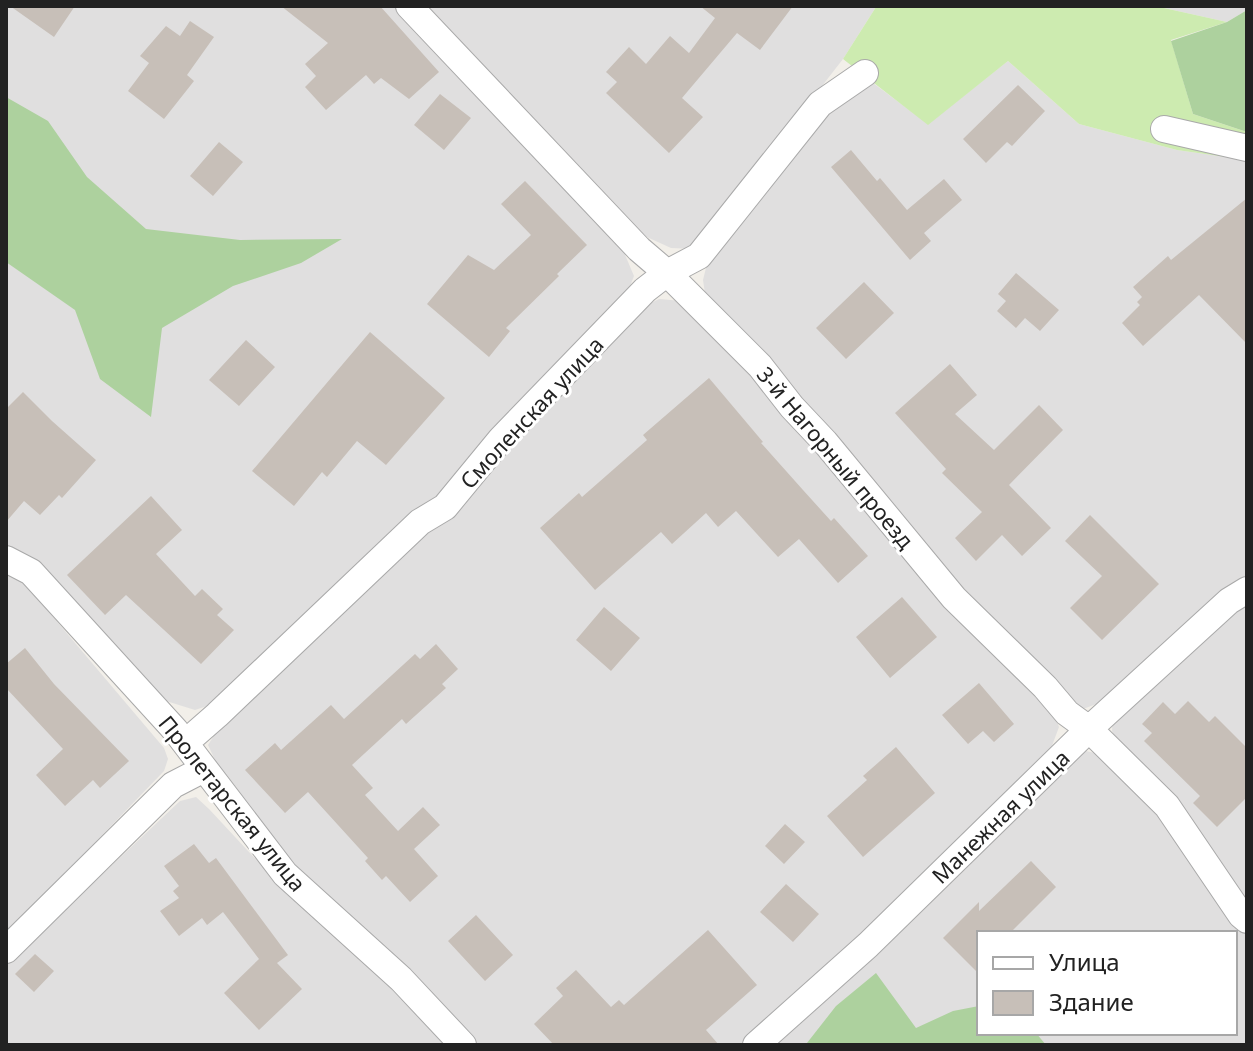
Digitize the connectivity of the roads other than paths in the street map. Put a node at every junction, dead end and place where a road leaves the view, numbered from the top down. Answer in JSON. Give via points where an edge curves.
{"nodes":[{"id":1,"x":409,"y":6,"type":"edge"},
{"id":2,"x":865,"y":73,"type":"dead end"},
{"id":3,"x":1164,"y":129,"type":"dead end"},
{"id":4,"x":1247,"y":148,"type":"edge"},
{"id":5,"x":667,"y":273,"type":"junction"},
{"id":6,"x":6,"y":559,"type":"edge"},
{"id":7,"x":1247,"y":590,"type":"edge"},
{"id":8,"x":1089,"y":729,"type":"junction"},
{"id":9,"x":185,"y":743,"type":"junction"},
{"id":10,"x":204,"y":769,"type":"junction"},
{"id":11,"x":1247,"y":920,"type":"edge"},
{"id":12,"x":6,"y":950,"type":"edge"},
{"id":13,"x":463,"y":1045,"type":"edge"},
{"id":14,"x":756,"y":1045,"type":"edge"}],
"edges":[{"from":1,"to":5,"type":"street","name":"3-й Нагорный проезд"},
{"from":2,"to":5,"type":"street","name":"Смоленская улица","via":[[820,104],[699,256]]},
{"from":3,"to":4,"type":"street"},
{"from":5,"to":8,"type":"street","name":"3-й Нагорный проезд","via":[[760,366],[954,598]]},
{"from":5,"to":9,"type":"street","name":"Смоленская улица","via":[[501,439],[445,507],[420,522]]},
{"from":6,"to":9,"type":"street","name":"Пролетарская улица","via":[[31,572]]},
{"from":7,"to":8,"type":"street","name":"Манежная улица"},
{"from":8,"to":11,"type":"street","name":"3-й Нагорный проезд","via":[[1167,806]]},
{"from":8,"to":14,"type":"street","name":"Манежная улица","via":[[868,945]]},
{"from":9,"to":10,"type":"street","name":"Пролетарская улица"},
{"from":10,"to":12,"type":"street","via":[[173,785]]},
{"from":10,"to":13,"type":"street","name":"Пролетарская улица","via":[[285,874],[401,979]]}]}
